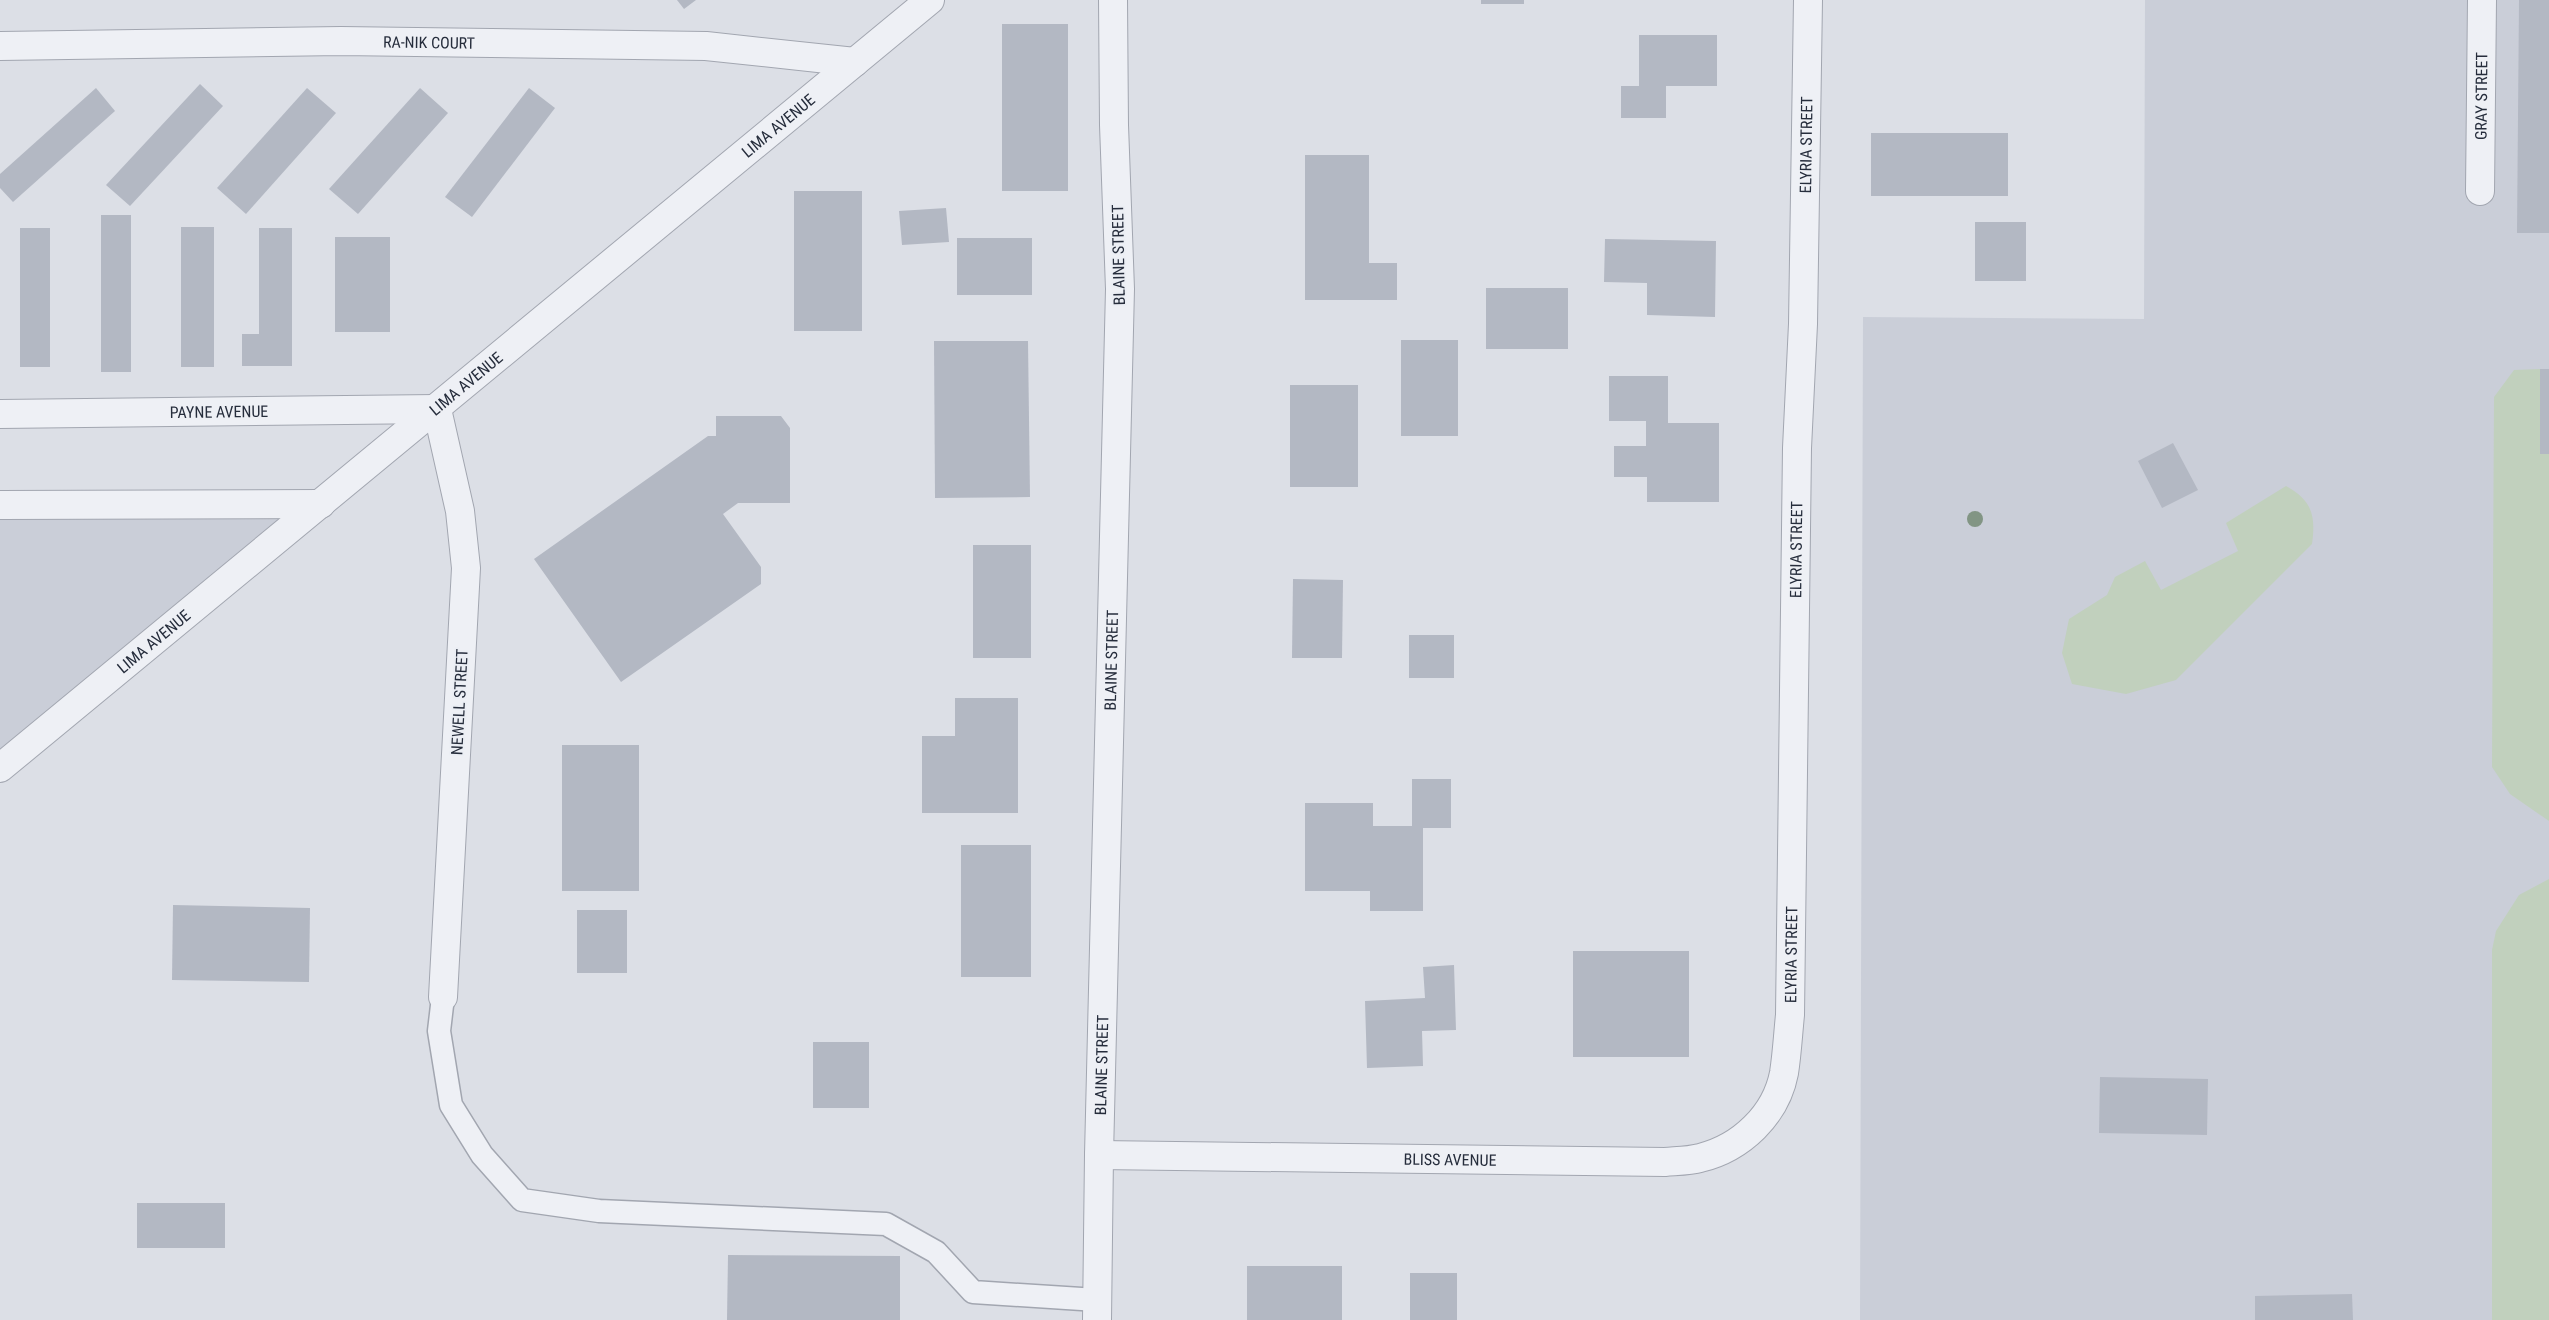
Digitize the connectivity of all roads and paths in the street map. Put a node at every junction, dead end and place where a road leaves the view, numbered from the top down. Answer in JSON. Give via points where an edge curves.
{"nodes":[{"id":1,"x":930,"y":0,"type":"edge"},
{"id":2,"x":1113,"y":0,"type":"edge"},
{"id":3,"x":1808,"y":0,"type":"edge"},
{"id":4,"x":2482,"y":0,"type":"edge"},
{"id":5,"x":0,"y":46,"type":"edge"},
{"id":6,"x":856,"y":62,"type":"junction"},
{"id":7,"x":2480,"y":191,"type":"dead end"},
{"id":8,"x":436,"y":409,"type":"junction"},
{"id":9,"x":0,"y":414,"type":"edge"},
{"id":10,"x":321,"y":504,"type":"junction"},
{"id":11,"x":0,"y":505,"type":"edge"},
{"id":12,"x":0,"y":768,"type":"edge"},
{"id":13,"x":443,"y":997,"type":"joint"},
{"id":14,"x":1776,"y":1097,"type":"joint"},
{"id":15,"x":1099,"y":1155,"type":"junction"},
{"id":16,"x":1097,"y":1310,"type":"edge"}],
"edges":[{"from":1,"to":6,"type":"street","name":"LIMA AVENUE"},
{"from":2,"to":15,"type":"street","name":"BLAINE STREET","via":[[1120,289]]},
{"from":3,"to":14,"type":"street","name":"ELYRIA STREET","via":[[1803,324],[1797,448],[1790,1015],[1784,1074]]},
{"from":4,"to":7,"type":"street","name":"GRAY STREET"},
{"from":5,"to":6,"type":"street","name":"RA-NIK COURT","via":[[341,41],[706,46]]},
{"from":6,"to":8,"type":"street","name":"LIMA AVENUE"},
{"from":8,"to":9,"type":"street","name":"PAYNE AVENUE"},
{"from":8,"to":10,"type":"street","name":"LIMA AVENUE"},
{"from":8,"to":13,"type":"street","name":"NEWELL STREET","via":[[460,511],[466,568]]},
{"from":10,"to":11,"type":"street"},
{"from":10,"to":12,"type":"street","name":"LIMA AVENUE"},
{"from":13,"to":16,"type":"lane","via":[[439,1031],[450,1105],[482,1155],[522,1200],[599,1211],[886,1224],[936,1252],[973,1292]]},
{"from":14,"to":15,"type":"street","name":"BLISS AVENUE","via":[[1757,1126],[1731,1147],[1699,1158],[1665,1162]]},
{"from":15,"to":16,"type":"street","name":"BLAINE STREET"}]}
